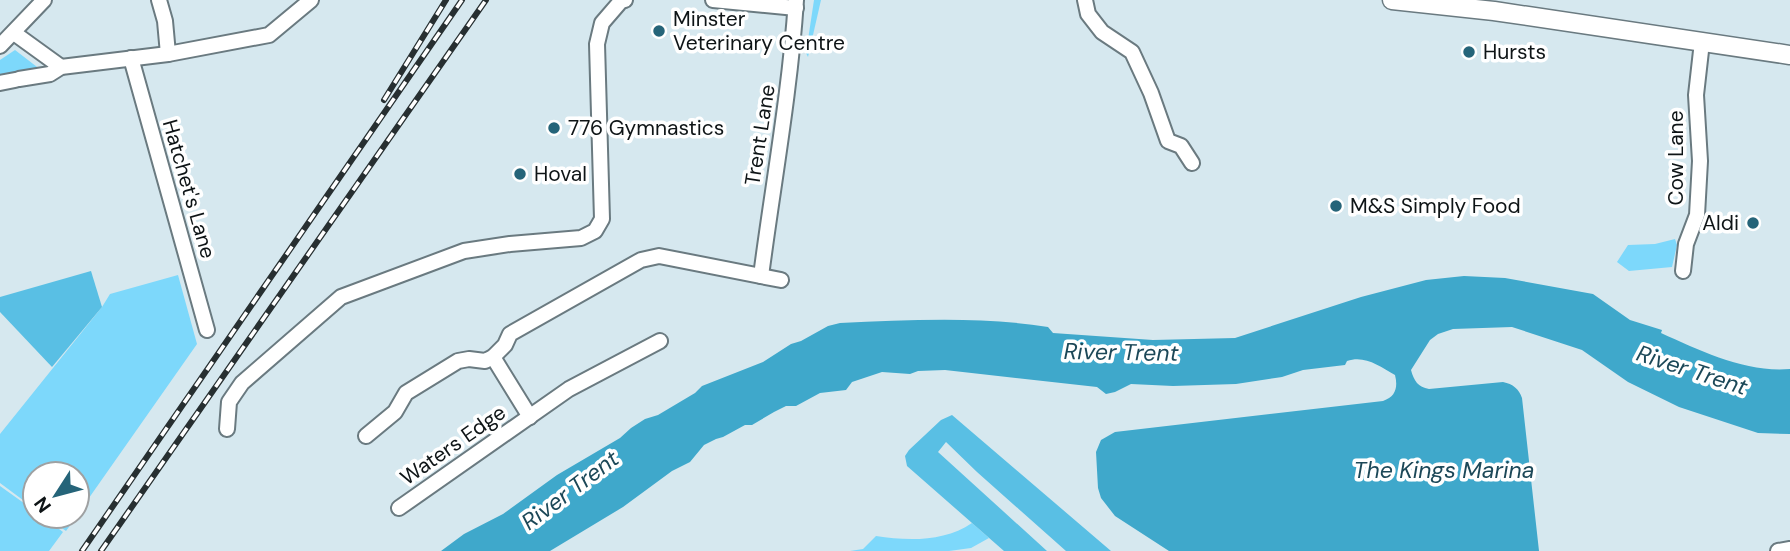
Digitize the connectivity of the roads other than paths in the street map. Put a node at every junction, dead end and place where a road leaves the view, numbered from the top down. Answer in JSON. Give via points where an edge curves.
{"nodes":[{"id":1,"x":44,"y":0,"type":"edge"},
{"id":2,"x":159,"y":0,"type":"edge"},
{"id":3,"x":311,"y":0,"type":"edge"},
{"id":4,"x":625,"y":0,"type":"edge"},
{"id":5,"x":713,"y":0,"type":"edge"},
{"id":6,"x":1085,"y":0,"type":"edge"},
{"id":7,"x":1392,"y":0,"type":"edge"},
{"id":8,"x":796,"y":4,"type":"edge"},
{"id":9,"x":14,"y":33,"type":"junction"},
{"id":10,"x":1702,"y":42,"type":"junction"},
{"id":11,"x":0,"y":46,"type":"edge"},
{"id":12,"x":168,"y":54,"type":"junction"},
{"id":13,"x":1790,"y":55,"type":"edge"},
{"id":14,"x":131,"y":58,"type":"junction"},
{"id":15,"x":61,"y":67,"type":"junction"},
{"id":16,"x":0,"y":83,"type":"edge"},
{"id":17,"x":1192,"y":163,"type":"dead end"},
{"id":18,"x":1683,"y":271,"type":"dead end"},
{"id":19,"x":761,"y":276,"type":"junction"},
{"id":20,"x":780,"y":280,"type":"dead end"},
{"id":21,"x":207,"y":330,"type":"dead end"},
{"id":22,"x":660,"y":341,"type":"dead end"},
{"id":23,"x":493,"y":357,"type":"junction"},
{"id":24,"x":530,"y":417,"type":"junction"},
{"id":25,"x":227,"y":429,"type":"dead end"},
{"id":26,"x":366,"y":436,"type":"dead end"},
{"id":27,"x":399,"y":508,"type":"dead end"},
{"id":28,"x":1790,"y":549,"type":"edge"},
{"id":29,"x":1781,"y":551,"type":"edge"}],
"edges":[{"from":1,"to":9,"type":"street"},
{"from":2,"to":12,"type":"street"},
{"from":3,"to":12,"type":"street","via":[[269,35]]},
{"from":4,"to":25,"type":"street","via":[[602,23],[597,44],[602,219],[595,231],[581,238],[464,251],[341,297],[243,383],[229,402]]},
{"from":5,"to":8,"type":"street"},
{"from":6,"to":17,"type":"street","via":[[1088,14],[1102,32],[1132,52],[1168,141],[1181,146]]},
{"from":7,"to":10,"type":"main road"},
{"from":8,"to":19,"type":"street","name":"Trent Lane","via":[[792,70]]},
{"from":9,"to":11,"type":"street"},
{"from":9,"to":15,"type":"street"},
{"from":10,"to":13,"type":"main road"},
{"from":10,"to":18,"type":"street","name":"Cow Lane","via":[[1696,94],[1697,215],[1686,243]]},
{"from":12,"to":14,"type":"street"},
{"from":14,"to":15,"type":"street"},
{"from":14,"to":21,"type":"street","name":"Hatchet's Lane"},
{"from":15,"to":16,"type":"street","via":[[50,74]]},
{"from":19,"to":20,"type":"street"},
{"from":19,"to":23,"type":"street","via":[[659,256],[640,260],[510,334]]},
{"from":22,"to":24,"type":"street","name":"Waters Edge","via":[[569,389]]},
{"from":23,"to":24,"type":"street","name":"Waters Edge"},
{"from":23,"to":26,"type":"street","via":[[458,361],[406,393],[396,412]]},
{"from":24,"to":27,"type":"street","name":"Waters Edge"},
{"from":28,"to":29,"type":"street"}]}
